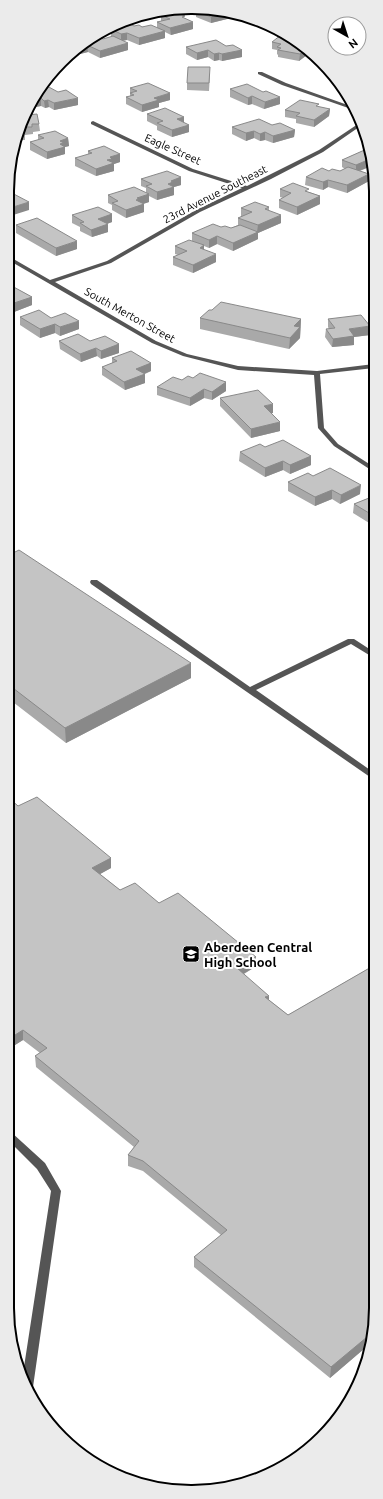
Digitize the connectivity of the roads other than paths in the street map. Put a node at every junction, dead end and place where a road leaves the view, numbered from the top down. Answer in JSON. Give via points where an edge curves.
{"nodes":[{"id":1,"x":260,"y":73,"type":"dead end"},
{"id":2,"x":347,"y":106,"type":"edge"},
{"id":3,"x":93,"y":123,"type":"dead end"},
{"id":4,"x":356,"y":126,"type":"edge"},
{"id":5,"x":246,"y":188,"type":"junction"},
{"id":6,"x":14,"y":261,"type":"edge"},
{"id":7,"x":50,"y":282,"type":"junction"},
{"id":8,"x":369,"y":367,"type":"edge"},
{"id":9,"x":317,"y":373,"type":"junction"},
{"id":10,"x":369,"y":467,"type":"edge"},
{"id":11,"x":94,"y":582,"type":"dead end"},
{"id":12,"x":369,"y":653,"type":"edge"},
{"id":13,"x":250,"y":690,"type":"junction"},
{"id":14,"x":369,"y":773,"type":"edge"},
{"id":15,"x":14,"y":1141,"type":"edge"},
{"id":16,"x":29,"y":1377,"type":"edge"}],
"edges":[{"from":1,"to":2,"type":"street"},
{"from":3,"to":5,"type":"street","name":"Eagle Street","via":[[191,170]]},
{"from":4,"to":5,"type":"street","name":"23rd Avenue Southeast","via":[[320,151]]},
{"from":5,"to":7,"type":"street","name":"23rd Avenue Southeast","via":[[198,211],[110,262]]},
{"from":6,"to":7,"type":"street","name":"South Merton Street"},
{"from":7,"to":9,"type":"street","name":"South Merton Street","via":[[154,342],[185,355],[238,368]]},
{"from":8,"to":9,"type":"street","name":"South Merton Street"},
{"from":9,"to":10,"type":"street","via":[[321,428],[336,445]]},
{"from":11,"to":13,"type":"street"},
{"from":12,"to":13,"type":"street","via":[[351,641]]},
{"from":13,"to":14,"type":"street"},
{"from":15,"to":16,"type":"street","via":[[41,1166],[56,1191]]}]}
